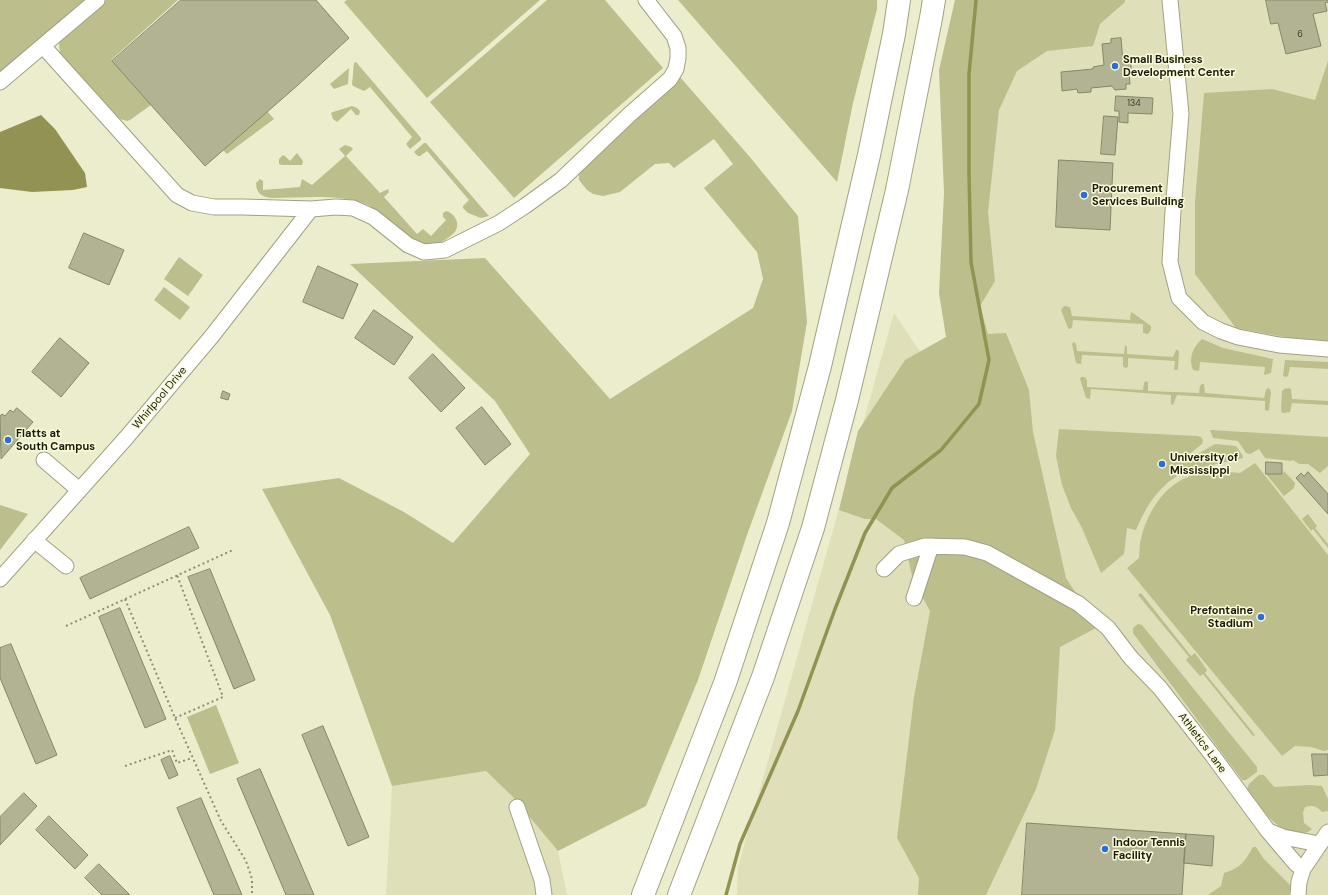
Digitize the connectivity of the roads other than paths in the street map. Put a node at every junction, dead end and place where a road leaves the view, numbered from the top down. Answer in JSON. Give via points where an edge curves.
{"nodes":[{"id":1,"x":97,"y":0,"type":"edge"},
{"id":2,"x":646,"y":0,"type":"edge"},
{"id":3,"x":899,"y":0,"type":"edge"},
{"id":4,"x":1170,"y":0,"type":"edge"},
{"id":5,"x":933,"y":6,"type":"edge"},
{"id":6,"x":43,"y":46,"type":"junction"},
{"id":7,"x":0,"y":82,"type":"edge"},
{"id":8,"x":311,"y":210,"type":"junction"},
{"id":9,"x":1328,"y":349,"type":"edge"},
{"id":10,"x":44,"y":460,"type":"dead end"},
{"id":11,"x":79,"y":490,"type":"junction"},
{"id":12,"x":34,"y":540,"type":"junction"},
{"id":13,"x":932,"y":546,"type":"junction"},
{"id":14,"x":66,"y":566,"type":"dead end"},
{"id":15,"x":884,"y":569,"type":"dead end"},
{"id":16,"x":0,"y":579,"type":"edge"},
{"id":17,"x":914,"y":598,"type":"dead end"},
{"id":18,"x":517,"y":807,"type":"dead end"},
{"id":19,"x":1268,"y":832,"type":"junction"},
{"id":20,"x":1328,"y":832,"type":"edge"},
{"id":21,"x":1319,"y":844,"type":"junction"},
{"id":22,"x":1303,"y":869,"type":"junction"},
{"id":23,"x":544,"y":895,"type":"edge"},
{"id":24,"x":643,"y":895,"type":"edge"},
{"id":25,"x":679,"y":895,"type":"edge"},
{"id":26,"x":1298,"y":895,"type":"edge"}],
"edges":[{"from":1,"to":6,"type":"street"},
{"from":2,"to":8,"type":"street","via":[[674,36],[678,48],[676,68],[670,79],[561,180],[525,206],[473,237],[445,250],[424,252],[408,245],[373,217],[353,208]]},
{"from":3,"to":24,"type":"highway","via":[[869,155],[820,366],[778,523],[724,683]]},
{"from":4,"to":9,"type":"street","via":[[1181,114],[1170,262],[1179,298],[1203,322],[1238,337],[1279,345]]},
{"from":5,"to":25,"type":"highway","via":[[897,190],[847,400],[813,528],[763,677]]},
{"from":6,"to":7,"type":"street"},
{"from":6,"to":8,"type":"street","via":[[177,195],[192,203],[214,207]]},
{"from":8,"to":11,"type":"street","name":"Whirlpool Drive","via":[[212,336]]},
{"from":10,"to":11,"type":"street"},
{"from":11,"to":12,"type":"street","name":"Whirlpool Drive"},
{"from":12,"to":14,"type":"street"},
{"from":12,"to":16,"type":"street","name":"Whirlpool Drive"},
{"from":13,"to":15,"type":"street","name":"Athletics Lane","via":[[899,554]]},
{"from":13,"to":17,"type":"street"},
{"from":13,"to":19,"type":"street","name":"Athletics Lane","via":[[965,547],[987,553],[1079,604],[1108,628],[1131,658],[1170,700]]},
{"from":18,"to":23,"type":"street","via":[[542,880]]},
{"from":19,"to":21,"type":"street"},
{"from":19,"to":22,"type":"street","name":"Athletics Lane"},
{"from":20,"to":21,"type":"street"},
{"from":21,"to":22,"type":"street"},
{"from":22,"to":26,"type":"street"}]}
